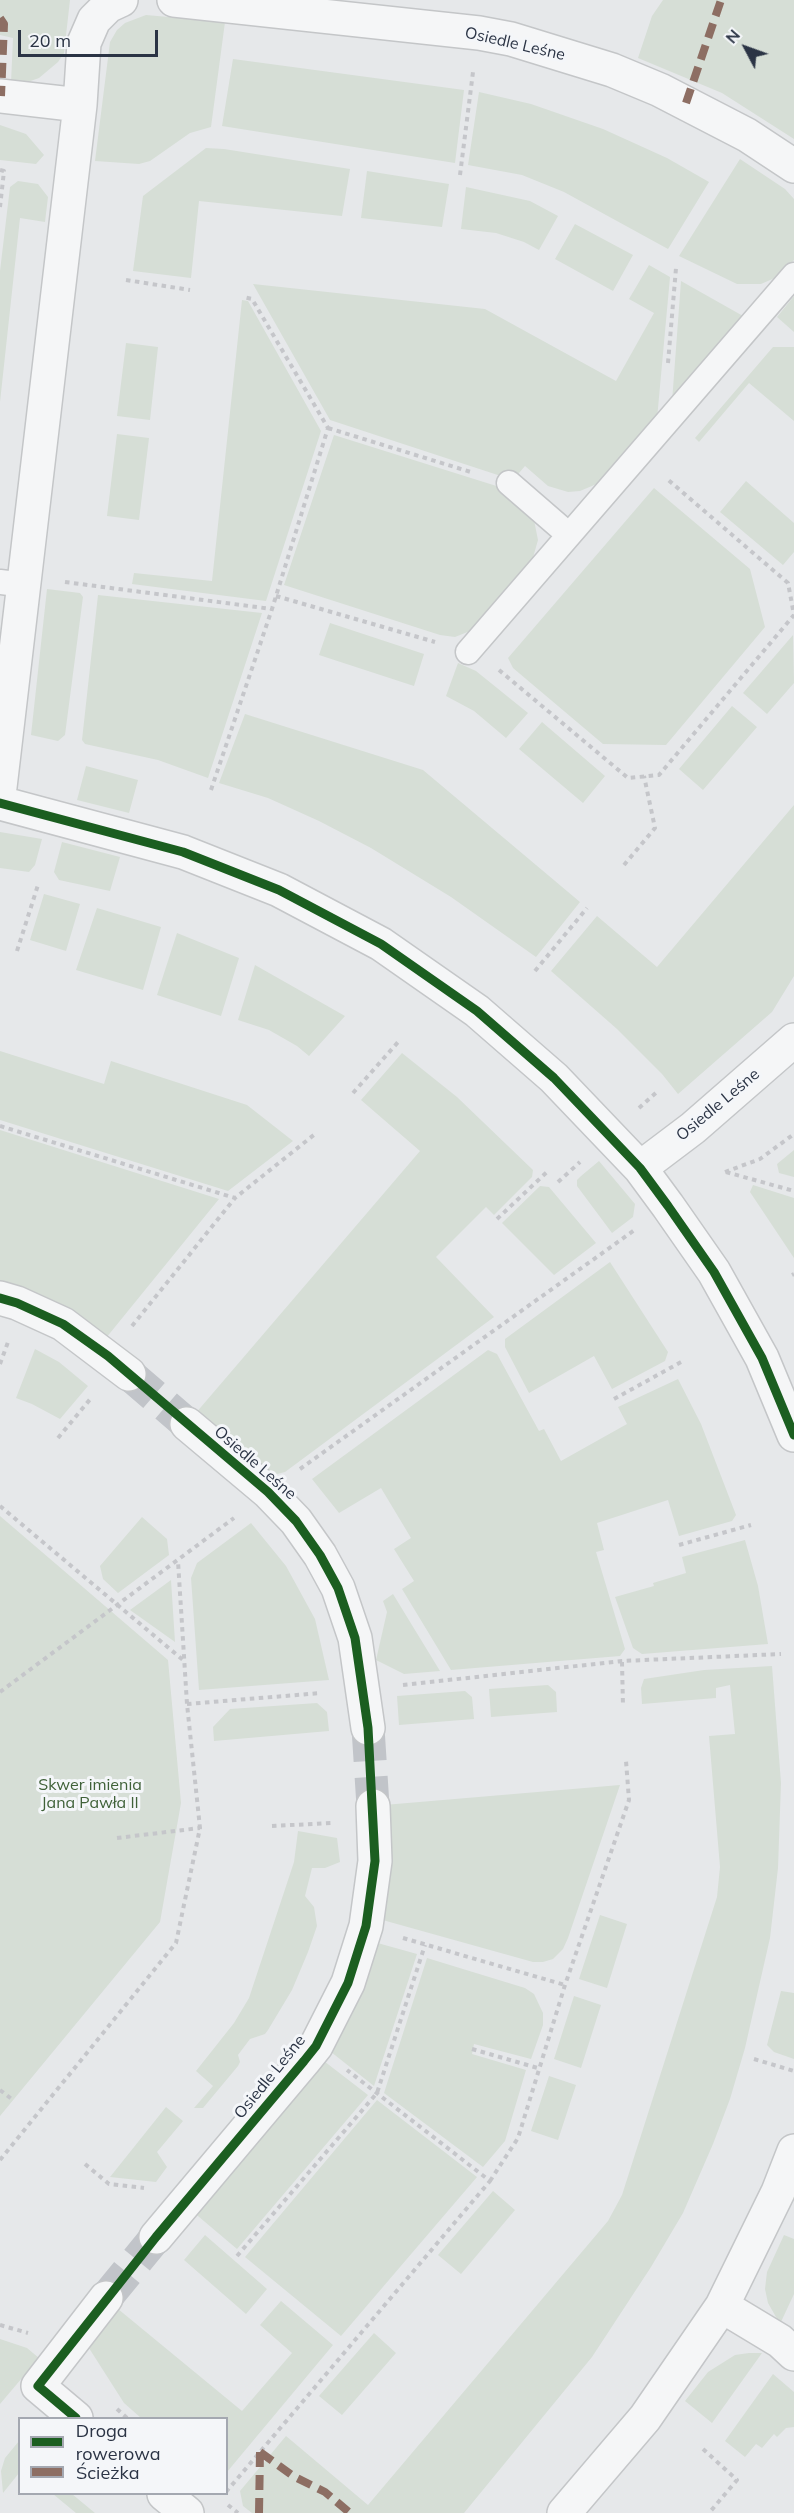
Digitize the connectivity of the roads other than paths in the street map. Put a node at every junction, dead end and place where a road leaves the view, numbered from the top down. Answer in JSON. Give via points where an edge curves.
{"nodes":[{"id":1,"x":121,"y":0,"type":"edge"},
{"id":2,"x":174,"y":0,"type":"edge"},
{"id":3,"x":0,"y":96,"type":"edge"},
{"id":4,"x":80,"y":105,"type":"junction"},
{"id":5,"x":794,"y":166,"type":"edge"},
{"id":6,"x":794,"y":275,"type":"edge"},
{"id":7,"x":509,"y":483,"type":"road end"},
{"id":8,"x":568,"y":535,"type":"junction"},
{"id":9,"x":17,"y":581,"type":"edge"},
{"id":10,"x":468,"y":652,"type":"road end"},
{"id":11,"x":0,"y":787,"type":"edge"},
{"id":12,"x":0,"y":802,"type":"edge"},
{"id":13,"x":794,"y":1040,"type":"edge"},
{"id":14,"x":640,"y":1168,"type":"junction"},
{"id":15,"x":0,"y":1298,"type":"edge"},
{"id":16,"x":118,"y":1365,"type":"tunnel mouth"},
{"id":17,"x":187,"y":1424,"type":"tunnel mouth"},
{"id":18,"x":794,"y":1435,"type":"edge"},
{"id":19,"x":368,"y":1728,"type":"tunnel mouth"},
{"id":20,"x":373,"y":1806,"type":"tunnel mouth"},
{"id":21,"x":794,"y":2151,"type":"edge"},
{"id":22,"x":156,"y":2237,"type":"tunnel mouth"},
{"id":23,"x":106,"y":2298,"type":"tunnel mouth"},
{"id":24,"x":722,"y":2306,"type":"junction"},
{"id":25,"x":794,"y":2354,"type":"edge"},
{"id":26,"x":75,"y":2417,"type":"edge"},
{"id":27,"x":166,"y":2495,"type":"edge"},
{"id":28,"x":187,"y":2513,"type":"edge"},
{"id":29,"x":564,"y":2513,"type":"edge"}],
"edges":[{"from":1,"to":4,"type":"street","via":[[94,20],[84,43]]},
{"from":2,"to":5,"type":"street","name":"Osiedle Leśne","via":[[479,33],[563,54],[660,90],[747,135]]},
{"from":3,"to":4,"type":"street"},
{"from":4,"to":9,"type":"street"},
{"from":6,"to":8,"type":"lane"},
{"from":7,"to":8,"type":"lane"},
{"from":8,"to":10,"type":"lane"},
{"from":9,"to":11,"type":"street"},
{"from":12,"to":14,"type":"street","via":[[183,852],[279,890],[381,944],[477,1011],[554,1078]]},
{"from":13,"to":14,"type":"street","name":"Osiedle Leśne","via":[[693,1128]]},
{"from":14,"to":18,"type":"street","via":[[714,1272],[757,1348]]},
{"from":15,"to":16,"type":"street","via":[[63,1324]]},
{"from":17,"to":19,"type":"street","name":"Osiedle Leśne","via":[[268,1492],[296,1521],[320,1555],[338,1588],[355,1638]]},
{"from":20,"to":22,"type":"street","name":"Osiedle Leśne","via":[[375,1861],[366,1926],[348,1983],[316,2046]]},
{"from":21,"to":24,"type":"street"},
{"from":23,"to":26,"type":"street","via":[[38,2386]]},
{"from":24,"to":25,"type":"street"},
{"from":24,"to":29,"type":"street","via":[[645,2418]]},
{"from":27,"to":28,"type":"street"}]}
